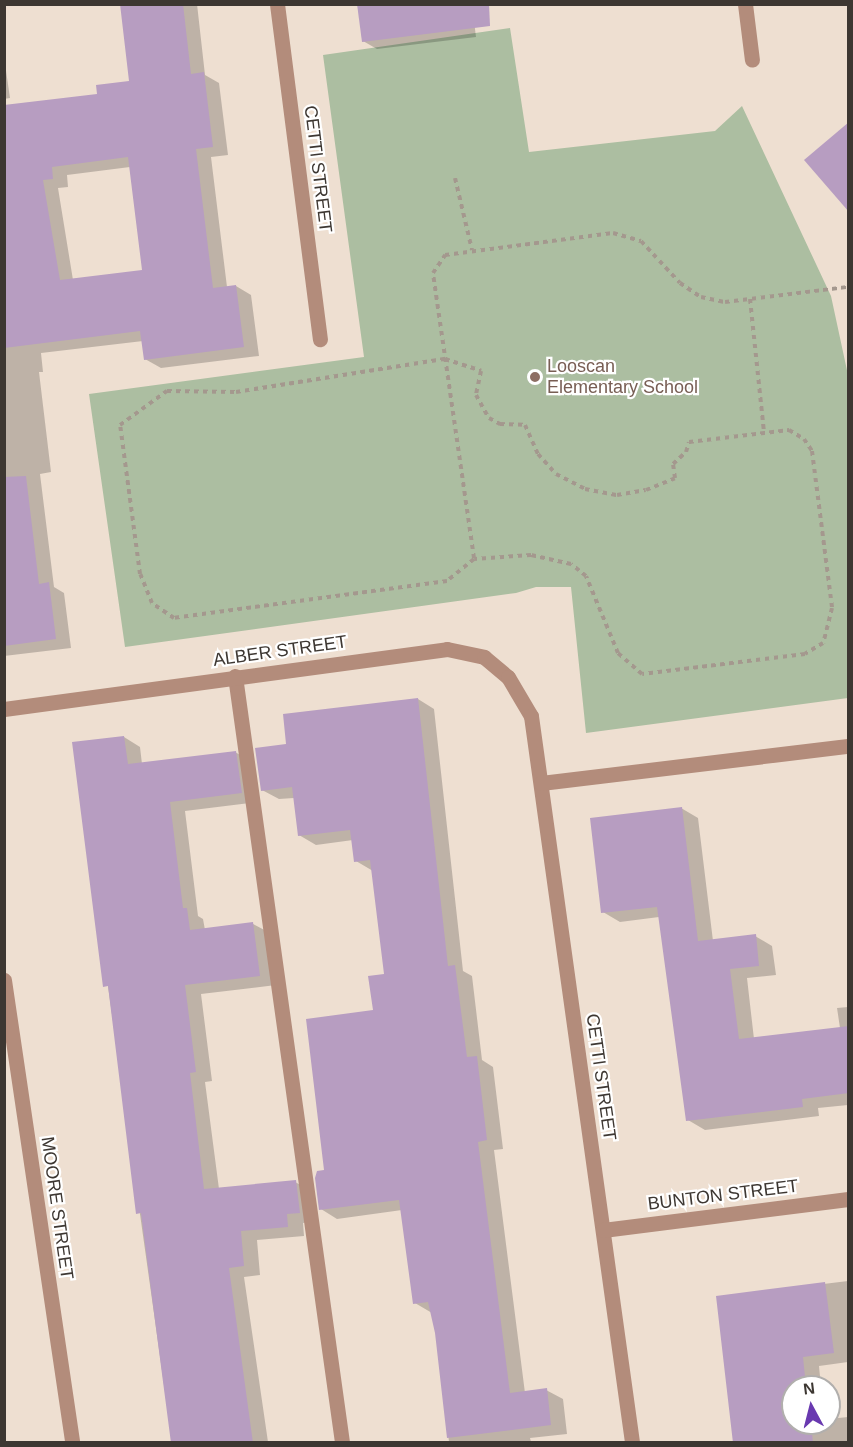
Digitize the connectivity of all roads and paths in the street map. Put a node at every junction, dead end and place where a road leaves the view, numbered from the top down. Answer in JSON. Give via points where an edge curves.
{"nodes":[{"id":1,"x":277,"y":4,"type":"edge"},
{"id":2,"x":745,"y":4,"type":"edge"},
{"id":3,"x":752,"y":60,"type":"dead end"},
{"id":4,"x":454,"y":178,"type":"dead end"},
{"id":5,"x":472,"y":250,"type":"junction"},
{"id":6,"x":849,"y":287,"type":"edge"},
{"id":7,"x":750,"y":299,"type":"junction"},
{"id":8,"x":320,"y":339,"type":"dead end"},
{"id":9,"x":445,"y":359,"type":"junction"},
{"id":10,"x":764,"y":432,"type":"junction"},
{"id":11,"x":474,"y":558,"type":"junction"},
{"id":12,"x":235,"y":676,"type":"junction"},
{"id":13,"x":4,"y":709,"type":"edge"},
{"id":14,"x":531,"y":716,"type":"joint"},
{"id":15,"x":849,"y":746,"type":"edge"},
{"id":16,"x":541,"y":783,"type":"junction"},
{"id":17,"x":4,"y":980,"type":"edge"},
{"id":18,"x":849,"y":1199,"type":"edge"},
{"id":19,"x":603,"y":1230,"type":"junction"},
{"id":20,"x":72,"y":1443,"type":"edge"},
{"id":21,"x":342,"y":1443,"type":"edge"},
{"id":22,"x":632,"y":1443,"type":"edge"}],
"edges":[{"from":1,"to":8,"type":"street","name":"CETTI STREET"},
{"from":2,"to":3,"type":"street"},
{"from":4,"to":5,"type":"path"},
{"from":5,"to":7,"type":"path","via":[[613,233],[641,241],[680,283],[701,297],[726,302]]},
{"from":5,"to":9,"type":"path","via":[[445,255],[432,273]]},
{"from":6,"to":7,"type":"path"},
{"from":7,"to":10,"type":"path"},
{"from":9,"to":10,"type":"path","via":[[481,371],[476,395],[489,418],[500,424],[525,424],[538,454],[556,474],[585,489],[617,495],[646,490],[675,478],[673,464],[686,452],[689,442]]},
{"from":9,"to":11,"type":"path"},
{"from":9,"to":11,"type":"path","via":[[237,392],[167,391],[120,425],[140,574],[152,603],[174,618],[447,581]]},
{"from":10,"to":11,"type":"path","via":[[789,430],[804,439],[812,451],[832,608],[823,643],[805,654],[642,674],[618,653],[586,576],[571,564],[531,555]]},
{"from":12,"to":13,"type":"street","name":"ALBER STREET"},
{"from":12,"to":14,"type":"street","name":"ALBER STREET","via":[[447,649],[484,657],[508,677]]},
{"from":12,"to":21,"type":"street"},
{"from":14,"to":16,"type":"street","name":"CETTI STREET"},
{"from":15,"to":16,"type":"street"},
{"from":16,"to":19,"type":"street","name":"CETTI STREET"},
{"from":17,"to":20,"type":"street","name":"MOORE STREET"},
{"from":18,"to":19,"type":"street","name":"BUNTON STREET"},
{"from":19,"to":22,"type":"street","name":"CETTI STREET"}]}
